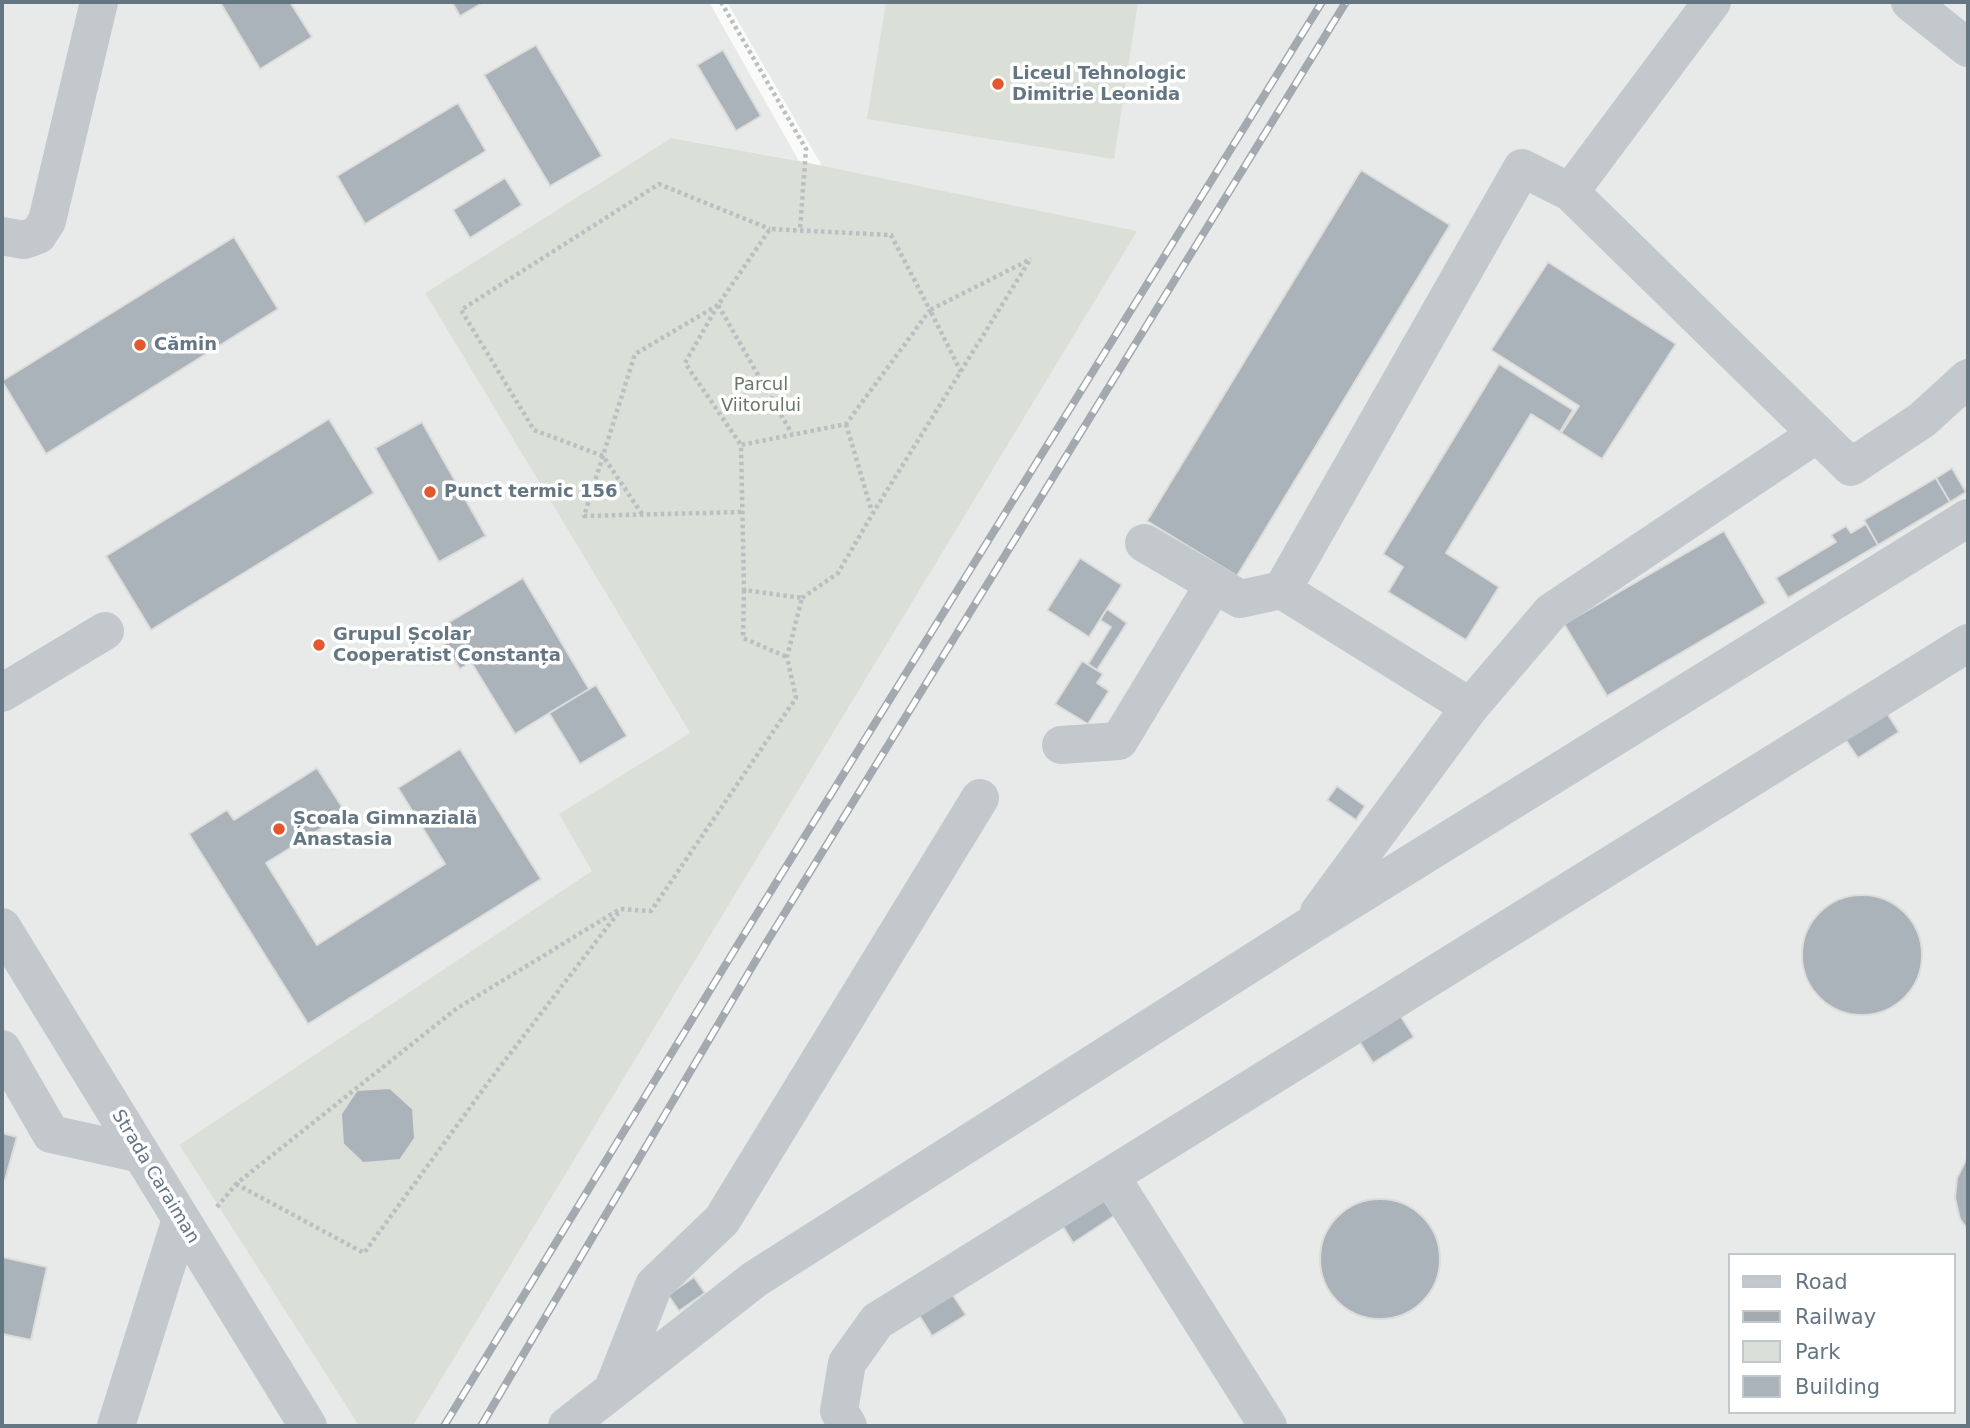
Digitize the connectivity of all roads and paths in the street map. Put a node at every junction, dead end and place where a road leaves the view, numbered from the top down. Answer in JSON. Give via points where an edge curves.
{"nodes":[{"id":1,"x":99,"y":2,"type":"edge"},
{"id":2,"x":720,"y":2,"type":"edge"},
{"id":3,"x":1712,"y":2,"type":"edge"},
{"id":4,"x":1910,"y":2,"type":"edge"},
{"id":5,"x":1968,"y":48,"type":"edge"},
{"id":6,"x":1570,"y":192,"type":"junction"},
{"id":7,"x":769,"y":229,"type":"junction"},
{"id":8,"x":800,"y":230,"type":"junction"},
{"id":9,"x":2,"y":236,"type":"edge"},
{"id":10,"x":718,"y":305,"type":"junction"},
{"id":11,"x":930,"y":310,"type":"junction"},
{"id":12,"x":961,"y":372,"type":"junction"},
{"id":13,"x":1968,"y":378,"type":"edge"},
{"id":14,"x":846,"y":424,"type":"junction"},
{"id":15,"x":792,"y":434,"type":"junction"},
{"id":16,"x":1817,"y":434,"type":"junction"},
{"id":17,"x":741,"y":445,"type":"junction"},
{"id":18,"x":603,"y":456,"type":"junction"},
{"id":19,"x":741,"y":512,"type":"junction"},
{"id":20,"x":873,"y":513,"type":"junction"},
{"id":21,"x":642,"y":514,"type":"junction"},
{"id":22,"x":1968,"y":518,"type":"edge"},
{"id":23,"x":1144,"y":543,"type":"dead end"},
{"id":24,"x":1214,"y":584,"type":"junction"},
{"id":25,"x":744,"y":590,"type":"junction"},
{"id":26,"x":1282,"y":590,"type":"junction"},
{"id":27,"x":802,"y":598,"type":"junction"},
{"id":28,"x":105,"y":631,"type":"dead end"},
{"id":29,"x":1968,"y":643,"type":"edge"},
{"id":30,"x":788,"y":656,"type":"junction"},
{"id":31,"x":2,"y":693,"type":"edge"},
{"id":32,"x":1470,"y":707,"type":"junction"},
{"id":33,"x":1061,"y":745,"type":"dead end"},
{"id":34,"x":980,"y":798,"type":"dead end"},
{"id":35,"x":620,"y":909,"type":"junction"},
{"id":36,"x":1308,"y":928,"type":"junction"},
{"id":37,"x":6,"y":952,"type":"edge"},
{"id":38,"x":2,"y":1049,"type":"edge"},
{"id":39,"x":141,"y":1154,"type":"junction"},
{"id":40,"x":1111,"y":1177,"type":"junction"},
{"id":41,"x":236,"y":1184,"type":"junction"},
{"id":42,"x":186,"y":1228,"type":"junction"},
{"id":43,"x":612,"y":1391,"type":"junction"},
{"id":44,"x":116,"y":1426,"type":"edge"},
{"id":45,"x":308,"y":1426,"type":"edge"},
{"id":46,"x":567,"y":1426,"type":"edge"},
{"id":47,"x":848,"y":1426,"type":"edge"},
{"id":48,"x":1268,"y":1426,"type":"edge"}],
"edges":[{"from":1,"to":9,"type":"street","via":[[47,221],[38,235],[24,240]]},
{"from":2,"to":8,"type":"path","via":[[806,149]]},
{"from":3,"to":6,"type":"street"},
{"from":4,"to":5,"type":"street"},
{"from":6,"to":16,"type":"street"},
{"from":6,"to":26,"type":"street","via":[[1522,168]]},
{"from":7,"to":8,"type":"path"},
{"from":7,"to":10,"type":"path"},
{"from":7,"to":18,"type":"path","via":[[659,184],[461,310],[534,430]]},
{"from":8,"to":11,"type":"path","via":[[891,235]]},
{"from":10,"to":15,"type":"path"},
{"from":10,"to":17,"type":"path","via":[[685,363]]},
{"from":10,"to":18,"type":"path","via":[[635,354]]},
{"from":11,"to":12,"type":"path"},
{"from":11,"to":12,"type":"path","via":[[1031,258]]},
{"from":11,"to":14,"type":"path"},
{"from":12,"to":20,"type":"path"},
{"from":13,"to":16,"type":"street","via":[[1922,420],[1851,467]]},
{"from":14,"to":15,"type":"path"},
{"from":14,"to":20,"type":"path"},
{"from":15,"to":17,"type":"path"},
{"from":16,"to":32,"type":"street","via":[[1551,612]]},
{"from":17,"to":19,"type":"path"},
{"from":18,"to":21,"type":"path"},
{"from":18,"to":21,"type":"path","via":[[584,516]]},
{"from":19,"to":21,"type":"path"},
{"from":19,"to":25,"type":"path"},
{"from":20,"to":27,"type":"path","via":[[838,573]]},
{"from":22,"to":36,"type":"street"},
{"from":23,"to":24,"type":"street"},
{"from":24,"to":26,"type":"street","via":[[1240,599]]},
{"from":24,"to":33,"type":"street","via":[[1119,741]]},
{"from":25,"to":27,"type":"path"},
{"from":25,"to":30,"type":"path","via":[[743,638]]},
{"from":26,"to":32,"type":"street"},
{"from":27,"to":30,"type":"path"},
{"from":28,"to":31,"type":"street"},
{"from":29,"to":40,"type":"street"},
{"from":30,"to":35,"type":"path","via":[[796,698],[651,911]]},
{"from":32,"to":36,"type":"street"},
{"from":34,"to":43,"type":"street","via":[[722,1220],[654,1285]]},
{"from":35,"to":41,"type":"path","via":[[456,1009]]},
{"from":35,"to":41,"type":"path","via":[[364,1253]]},
{"from":36,"to":43,"type":"street","via":[[755,1279]]},
{"from":37,"to":39,"type":"street","name":"Strada Caraiman"},
{"from":38,"to":39,"type":"street","via":[[51,1134]]},
{"from":39,"to":42,"type":"street","name":"Strada Caraiman"},
{"from":40,"to":47,"type":"street","via":[[877,1321],[847,1363],[839,1411]]},
{"from":40,"to":48,"type":"street"},
{"from":41,"to":42,"type":"path"},
{"from":42,"to":44,"type":"street"},
{"from":42,"to":45,"type":"street","name":"Strada Caraiman"},
{"from":43,"to":46,"type":"street"}]}
